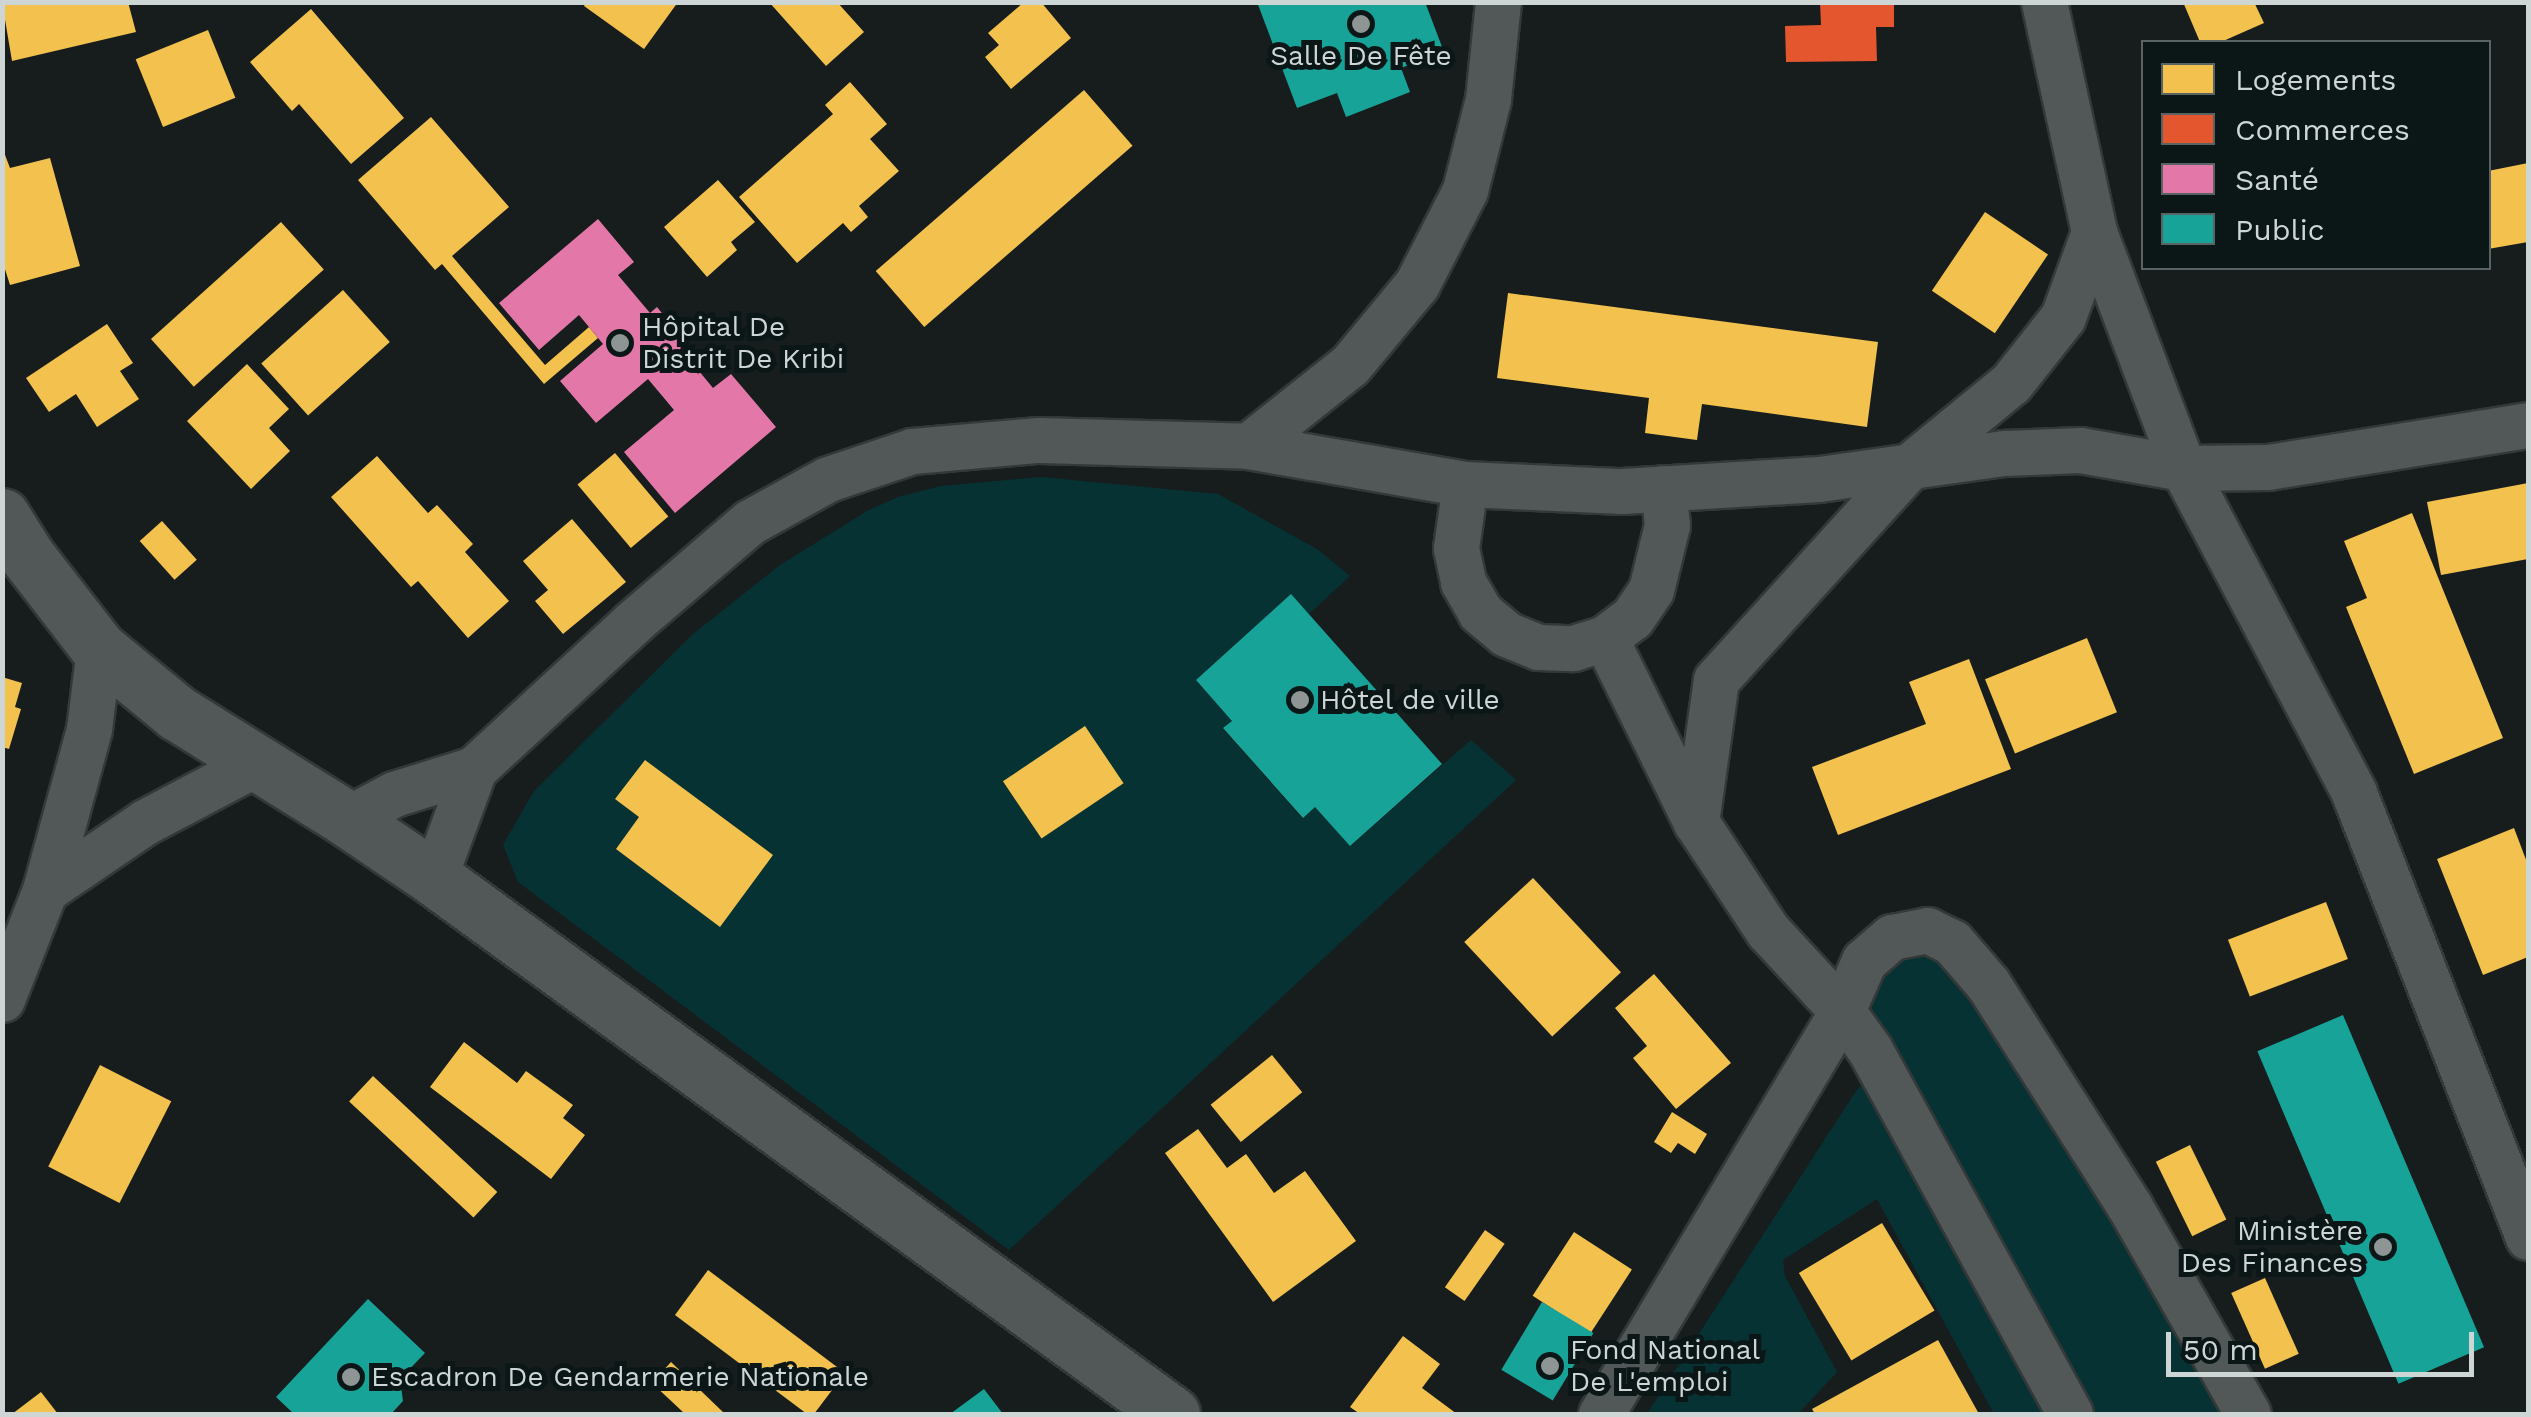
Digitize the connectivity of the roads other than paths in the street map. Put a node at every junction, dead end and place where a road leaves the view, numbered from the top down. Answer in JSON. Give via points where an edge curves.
{"nodes":[{"id":1,"x":1498,"y":2,"type":"edge"},
{"id":2,"x":2044,"y":2,"type":"edge"},
{"id":3,"x":2094,"y":232,"type":"junction"},
{"id":4,"x":2528,"y":425,"type":"edge"},
{"id":5,"x":1248,"y":446,"type":"junction"},
{"id":6,"x":1911,"y":465,"type":"junction"},
{"id":7,"x":2183,"y":468,"type":"junction"},
{"id":8,"x":1465,"y":484,"type":"junction"},
{"id":9,"x":1663,"y":488,"type":"junction"},
{"id":10,"x":2,"y":516,"type":"edge"},
{"id":11,"x":1606,"y":638,"type":"junction"},
{"id":12,"x":99,"y":649,"type":"junction"},
{"id":13,"x":258,"y":764,"type":"junction"},
{"id":14,"x":474,"y":769,"type":"junction"},
{"id":15,"x":347,"y":818,"type":"junction"},
{"id":16,"x":1696,"y":822,"type":"junction"},
{"id":17,"x":434,"y":878,"type":"junction"},
{"id":18,"x":45,"y":890,"type":"junction"},
{"id":19,"x":2,"y":999,"type":"edge"},
{"id":20,"x":1842,"y":1010,"type":"junction"},
{"id":21,"x":2528,"y":1237,"type":"edge"},
{"id":22,"x":1172,"y":1414,"type":"edge"},
{"id":23,"x":1601,"y":1414,"type":"edge"},
{"id":24,"x":2070,"y":1414,"type":"edge"},
{"id":25,"x":2248,"y":1414,"type":"edge"}],
"edges":[{"from":1,"to":5,"type":"street","via":[[1488,99],[1465,190],[1417,284],[1350,365]]},
{"from":2,"to":3,"type":"street"},
{"from":3,"to":6,"type":"street","via":[[2063,317],[2011,383]]},
{"from":3,"to":7,"type":"street"},
{"from":4,"to":7,"type":"street","via":[[2268,467]]},
{"from":5,"to":8,"type":"street"},
{"from":5,"to":14,"type":"street","via":[[1039,440],[912,451],[828,479],[750,522]]},
{"from":6,"to":7,"type":"street","via":[[2080,450]]},
{"from":6,"to":9,"type":"street","via":[[1819,480]]},
{"from":6,"to":16,"type":"street","via":[[1716,680]]},
{"from":7,"to":21,"type":"street","via":[[2354,793]]},
{"from":8,"to":9,"type":"street"},
{"from":8,"to":11,"type":"street","via":[[1456,548],[1463,582],[1480,612],[1506,634],[1538,647],[1572,648]]},
{"from":9,"to":11,"type":"street","via":[[1667,526],[1651,590],[1632,618]]},
{"from":10,"to":12,"type":"street"},
{"from":11,"to":16,"type":"street"},
{"from":12,"to":13,"type":"street","via":[[177,713]]},
{"from":12,"to":18,"type":"street","via":[[89,729]]},
{"from":13,"to":15,"type":"street"},
{"from":13,"to":18,"type":"street","via":[[145,822]]},
{"from":14,"to":15,"type":"street","via":[[394,794]]},
{"from":14,"to":17,"type":"street"},
{"from":15,"to":17,"type":"street"},
{"from":16,"to":20,"type":"street","via":[[1768,930]]},
{"from":17,"to":22,"type":"street"},
{"from":18,"to":19,"type":"street"},
{"from":20,"to":23,"type":"street"},
{"from":20,"to":24,"type":"street"},
{"from":20,"to":25,"type":"street","via":[[1876,946],[1927,930],[1952,942],[1988,984],[2130,1207]]}]}
